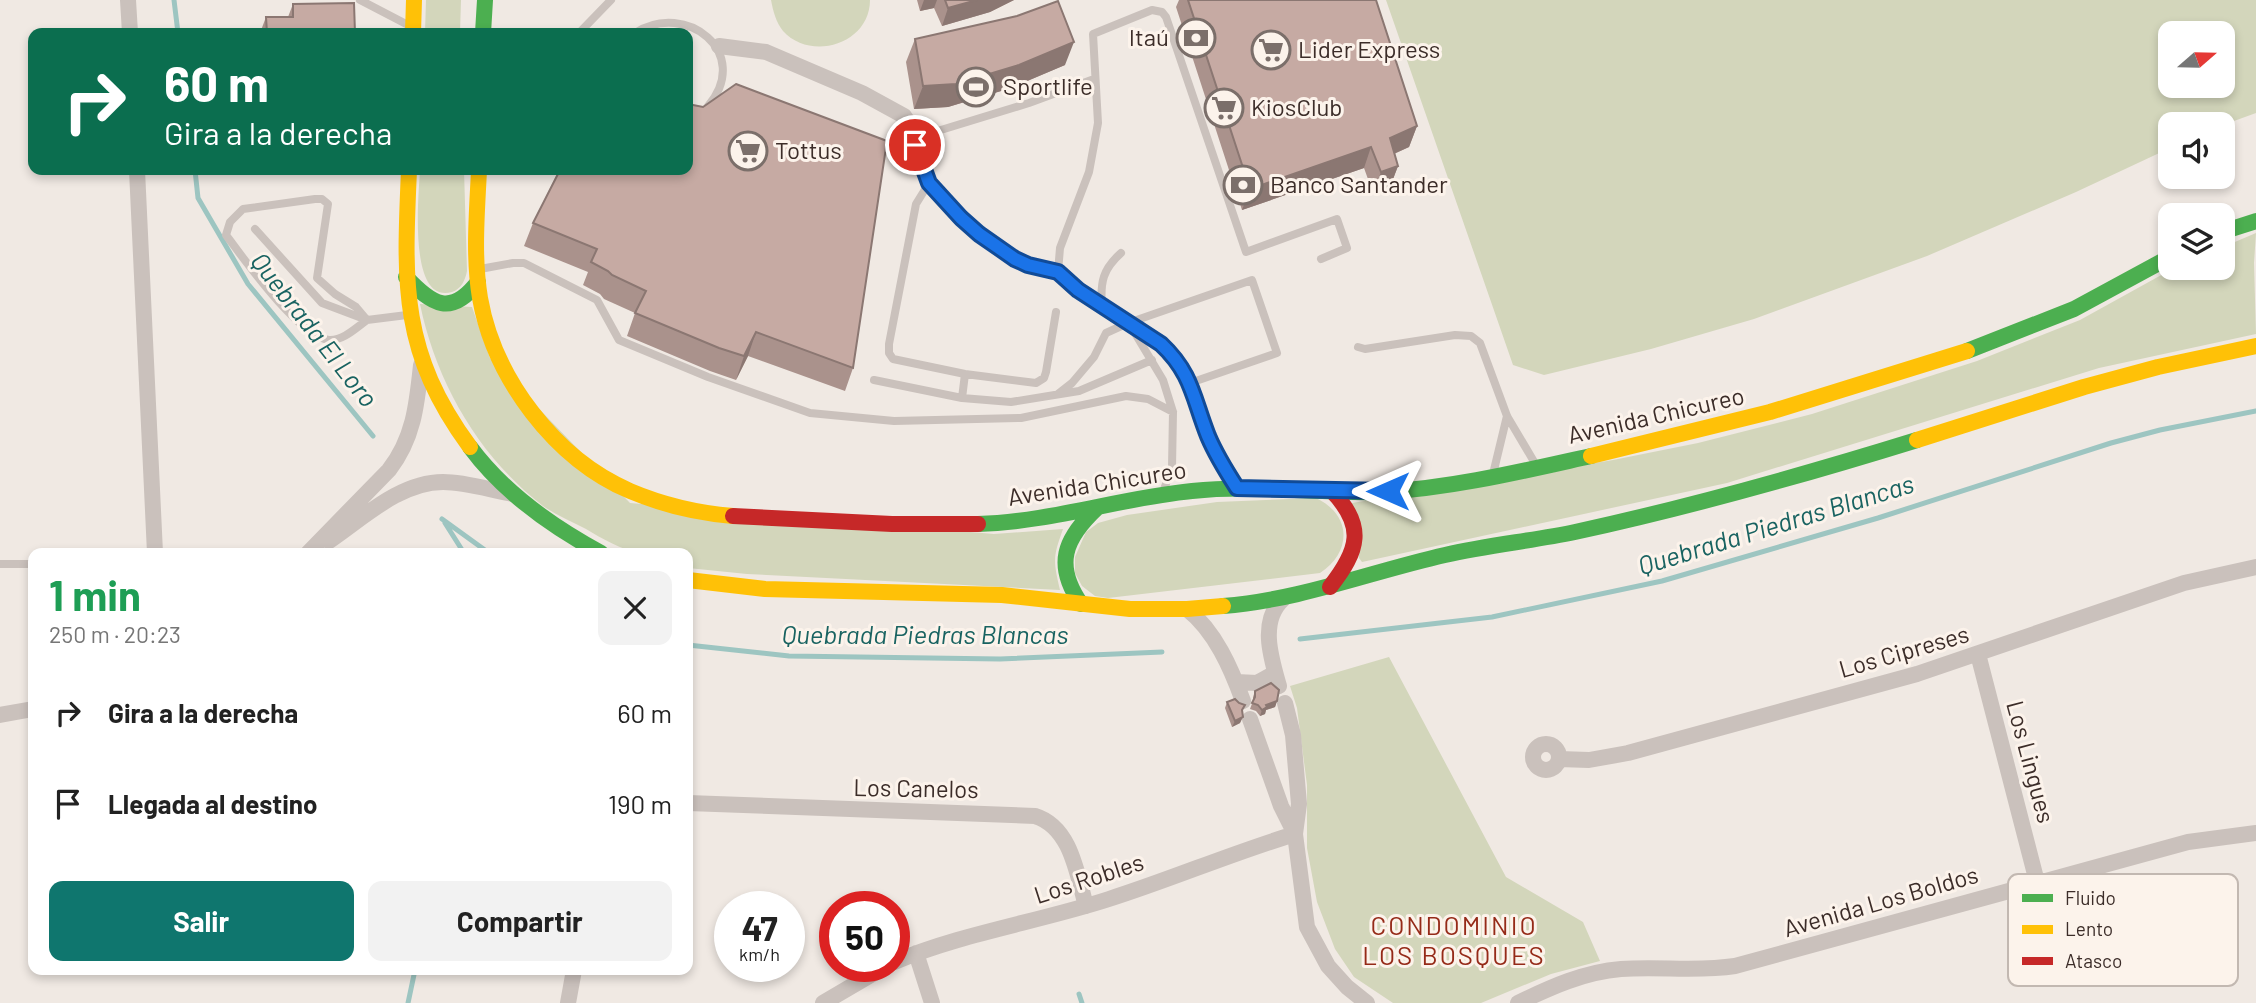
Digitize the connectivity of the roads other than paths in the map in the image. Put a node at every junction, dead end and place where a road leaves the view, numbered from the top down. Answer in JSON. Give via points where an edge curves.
{"nodes":[{"id":1,"x":128,"y":0,"type":"edge"},
{"id":2,"x":360,"y":0,"type":"edge"},
{"id":3,"x":414,"y":0,"type":"edge"},
{"id":4,"x":485,"y":0,"type":"edge"},
{"id":5,"x":605,"y":2,"type":"edge"},
{"id":6,"x":130,"y":28,"type":"edge"},
{"id":7,"x":409,"y":28,"type":"edge"},
{"id":8,"x":413,"y":28,"type":"edge"},
{"id":9,"x":483,"y":28,"type":"edge"},
{"id":10,"x":583,"y":28,"type":"edge"},
{"id":11,"x":640,"y":28,"type":"edge"},
{"id":12,"x":719,"y":46,"type":"junction"},
{"id":13,"x":1094,"y":79,"type":"junction"},
{"id":14,"x":699,"y":113,"type":"edge"},
{"id":15,"x":918,"y":136,"type":"junction"},
{"id":16,"x":136,"y":175,"type":"edge"},
{"id":17,"x":409,"y":175,"type":"edge"},
{"id":18,"x":479,"y":175,"type":"edge"},
{"id":19,"x":929,"y":183,"type":"junction"},
{"id":20,"x":2256,"y":220,"type":"edge"},
{"id":21,"x":2235,"y":227,"type":"edge"},
{"id":22,"x":255,"y":229,"type":"dead end"},
{"id":23,"x":1121,"y":253,"type":"dead end"},
{"id":24,"x":1321,"y":259,"type":"dead end"},
{"id":25,"x":2158,"y":264,"type":"edge"},
{"id":26,"x":1058,"y":272,"type":"junction"},
{"id":27,"x":477,"y":276,"type":"junction"},
{"id":28,"x":407,"y":277,"type":"junction"},
{"id":29,"x":1102,"y":306,"type":"junction"},
{"id":30,"x":1056,"y":312,"type":"dead end"},
{"id":31,"x":410,"y":315,"type":"junction"},
{"id":32,"x":367,"y":320,"type":"junction"},
{"id":33,"x":1128,"y":323,"type":"junction"},
{"id":34,"x":2256,"y":346,"type":"edge"},
{"id":35,"x":1358,"y":347,"type":"dead end"},
{"id":36,"x":421,"y":359,"type":"junction"},
{"id":37,"x":1152,"y":360,"type":"junction"},
{"id":38,"x":965,"y":374,"type":"junction"},
{"id":39,"x":874,"y":380,"type":"dead end"},
{"id":40,"x":1190,"y":383,"type":"junction"},
{"id":41,"x":1058,"y":394,"type":"junction"},
{"id":42,"x":962,"y":398,"type":"junction"},
{"id":43,"x":1172,"y":412,"type":"junction"},
{"id":44,"x":1507,"y":416,"type":"junction"},
{"id":45,"x":1537,"y":467,"type":"junction"},
{"id":46,"x":1492,"y":477,"type":"junction"},
{"id":47,"x":1237,"y":488,"type":"junction"},
{"id":48,"x":1331,"y":490,"type":"junction"},
{"id":49,"x":514,"y":494,"type":"junction"},
{"id":50,"x":1162,"y":495,"type":"junction"},
{"id":51,"x":1097,"y":508,"type":"junction"},
{"id":52,"x":155,"y":548,"type":"edge"},
{"id":53,"x":316,"y":548,"type":"edge"},
{"id":54,"x":318,"y":548,"type":"edge"},
{"id":55,"x":591,"y":548,"type":"edge"},
{"id":56,"x":0,"y":564,"type":"edge"},
{"id":57,"x":28,"y":564,"type":"edge"},
{"id":58,"x":2256,"y":567,"type":"edge"},
{"id":59,"x":693,"y":581,"type":"edge"},
{"id":60,"x":1330,"y":587,"type":"junction"},
{"id":61,"x":1283,"y":599,"type":"junction"},
{"id":62,"x":1081,"y":604,"type":"junction"},
{"id":63,"x":1187,"y":609,"type":"junction"},
{"id":64,"x":1978,"y":654,"type":"junction"},
{"id":65,"x":1236,"y":682,"type":"junction"},
{"id":66,"x":1243,"y":701,"type":"edge"},
{"id":67,"x":1285,"y":703,"type":"dead end"},
{"id":68,"x":28,"y":710,"type":"edge"},
{"id":69,"x":0,"y":715,"type":"edge"},
{"id":70,"x":1250,"y":719,"type":"dead end"},
{"id":71,"x":1559,"y":759,"type":"dead end"},
{"id":72,"x":693,"y":803,"type":"edge"},
{"id":73,"x":2256,"y":833,"type":"edge"},
{"id":74,"x":1296,"y":834,"type":"junction"},
{"id":75,"x":2035,"y":874,"type":"edge"},
{"id":76,"x":2067,"y":874,"type":"edge"},
{"id":77,"x":2008,"y":890,"type":"edge"},
{"id":78,"x":1086,"y":906,"type":"junction"},
{"id":79,"x":916,"y":953,"type":"junction"},
{"id":80,"x":910,"y":955,"type":"edge"},
{"id":81,"x":573,"y":975,"type":"edge"},
{"id":82,"x":859,"y":982,"type":"edge"},
{"id":83,"x":568,"y":1003,"type":"edge"},
{"id":84,"x":823,"y":1003,"type":"edge"},
{"id":85,"x":932,"y":1003,"type":"edge"},
{"id":86,"x":1367,"y":1003,"type":"edge"},
{"id":87,"x":1518,"y":1003,"type":"edge"}],
"edges":[{"from":1,"to":6,"type":"street"},
{"from":2,"to":7,"type":"lane"},
{"from":3,"to":8,"type":"main road"},
{"from":4,"to":9,"type":"main road"},
{"from":5,"to":10,"type":"lane"},
{"from":11,"to":12,"type":"lane","via":[[660,18],[677,17],[694,22]]},
{"from":12,"to":14,"type":"lane","via":[[723,80],[717,96]]},
{"from":12,"to":15,"type":"street","via":[[766,52],[862,93],[904,116]]},
{"from":13,"to":15,"type":"lane"},
{"from":13,"to":24,"type":"lane","via":[[1093,34],[1152,10],[1161,12],[1246,252],[1337,219],[1347,248]]},
{"from":13,"to":26,"type":"lane","via":[[1098,123],[1089,172],[1059,248]]},
{"from":15,"to":19,"type":"lane","via":[[915,145]]},
{"from":16,"to":52,"type":"street"},
{"from":17,"to":28,"type":"main road"},
{"from":18,"to":27,"type":"main road","name":"Avenida Chicureo"},
{"from":19,"to":26,"type":"lane","via":[[999,250],[1028,265]]},
{"from":19,"to":38,"type":"lane","via":[[916,204],[890,354],[894,359]]},
{"from":20,"to":21,"type":"main road"},
{"from":22,"to":32,"type":"lane","via":[[322,303]]},
{"from":23,"to":29,"type":"lane","via":[[1102,278]]},
{"from":25,"to":45,"type":"main road","name":"Avenida Chicureo","via":[[2057,317],[1920,367],[1725,425]]},
{"from":26,"to":29,"type":"lane"},
{"from":27,"to":28,"type":"main road","via":[[464,299],[444,305],[427,299]]},
{"from":27,"to":43,"type":"lane","via":[[524,263],[597,300],[619,340],[810,413],[894,421],[1021,418],[1126,396],[1148,399]]},
{"from":27,"to":51,"type":"main road","name":"Avenida Chicureo","via":[[499,355],[541,421],[598,473],[661,504],[748,518],[904,524],[1003,523]]},
{"from":28,"to":31,"type":"main road"},
{"from":29,"to":33,"type":"lane"},
{"from":30,"to":38,"type":"lane","via":[[1041,381]]},
{"from":31,"to":32,"type":"lane"},
{"from":31,"to":36,"type":"main road"},
{"from":32,"to":32,"type":"lane","via":[[338,339],[327,340],[310,330],[271,295],[226,235],[230,222],[243,209],[322,199],[328,204],[317,278]]},
{"from":33,"to":37,"type":"lane"},
{"from":33,"to":40,"type":"lane","via":[[1167,348]]},
{"from":33,"to":40,"type":"lane","via":[[1252,280],[1277,353]]},
{"from":33,"to":41,"type":"lane","via":[[1107,333],[1094,357]]},
{"from":34,"to":60,"type":"main road","via":[[2084,387],[1720,498],[1421,561]]},
{"from":35,"to":44,"type":"lane","via":[[1471,337],[1480,343]]},
{"from":36,"to":49,"type":"main road","via":[[450,418]]},
{"from":36,"to":53,"type":"street","via":[[417,409],[404,447],[389,470]]},
{"from":37,"to":41,"type":"lane","via":[[1079,391]]},
{"from":37,"to":43,"type":"lane"},
{"from":38,"to":42,"type":"lane"},
{"from":39,"to":42,"type":"lane"},
{"from":40,"to":47,"type":"lane","via":[[1209,439]]},
{"from":41,"to":42,"type":"lane","via":[[1011,402]]},
{"from":43,"to":50,"type":"lane","via":[[1172,467]]},
{"from":44,"to":45,"type":"lane"},
{"from":44,"to":46,"type":"lane"},
{"from":45,"to":46,"type":"main road","name":"Avenida Chicureo"},
{"from":46,"to":48,"type":"main road","name":"Avenida Chicureo","via":[[1404,490]]},
{"from":47,"to":48,"type":"main road","name":"Avenida Chicureo"},
{"from":47,"to":50,"type":"main road","name":"Avenida Chicureo"},
{"from":48,"to":60,"type":"main road","via":[[1351,512],[1357,538],[1349,561]]},
{"from":49,"to":54,"type":"street","via":[[446,482],[425,483],[394,496]]},
{"from":49,"to":55,"type":"main road"},
{"from":50,"to":51,"type":"main road","name":"Avenida Chicureo"},
{"from":51,"to":62,"type":"main road","via":[[1078,528],[1064,562],[1067,581]]},
{"from":56,"to":57,"type":"lane"},
{"from":58,"to":64,"type":"street","name":"Los Cipreses","via":[[2184,583]]},
{"from":59,"to":62,"type":"main road","via":[[765,589],[1002,595]]},
{"from":60,"to":61,"type":"main road"},
{"from":61,"to":63,"type":"main road"},
{"from":61,"to":65,"type":"street","via":[[1275,606],[1269,626],[1277,679]]},
{"from":62,"to":63,"type":"main road"},
{"from":63,"to":65,"type":"street","via":[[1202,621]]},
{"from":64,"to":71,"type":"street","name":"Los Cipreses","via":[[1628,752],[1589,760]]},
{"from":64,"to":75,"type":"street","name":"Los Lingues"},
{"from":65,"to":66,"type":"street"},
{"from":67,"to":74,"type":"street","via":[[1293,735],[1299,804]]},
{"from":68,"to":69,"type":"street"},
{"from":70,"to":74,"type":"street","via":[[1281,806]]},
{"from":72,"to":78,"type":"street","name":"Los Canelos","via":[[1035,816],[1051,822],[1062,836]]},
{"from":73,"to":76,"type":"street","name":"Avenida Los Boldos","via":[[2188,842]]},
{"from":74,"to":78,"type":"street","name":"Los Robles"},
{"from":74,"to":86,"type":"street","via":[[1307,928],[1333,971]]},
{"from":77,"to":87,"type":"street","name":"Avenida Los Boldos","via":[[1735,966],[1602,971]]},
{"from":78,"to":79,"type":"street","name":"Los Robles"},
{"from":79,"to":80,"type":"street","name":"Los Robles"},
{"from":79,"to":85,"type":"street"},
{"from":81,"to":83,"type":"street"},
{"from":82,"to":84,"type":"street"}]}
